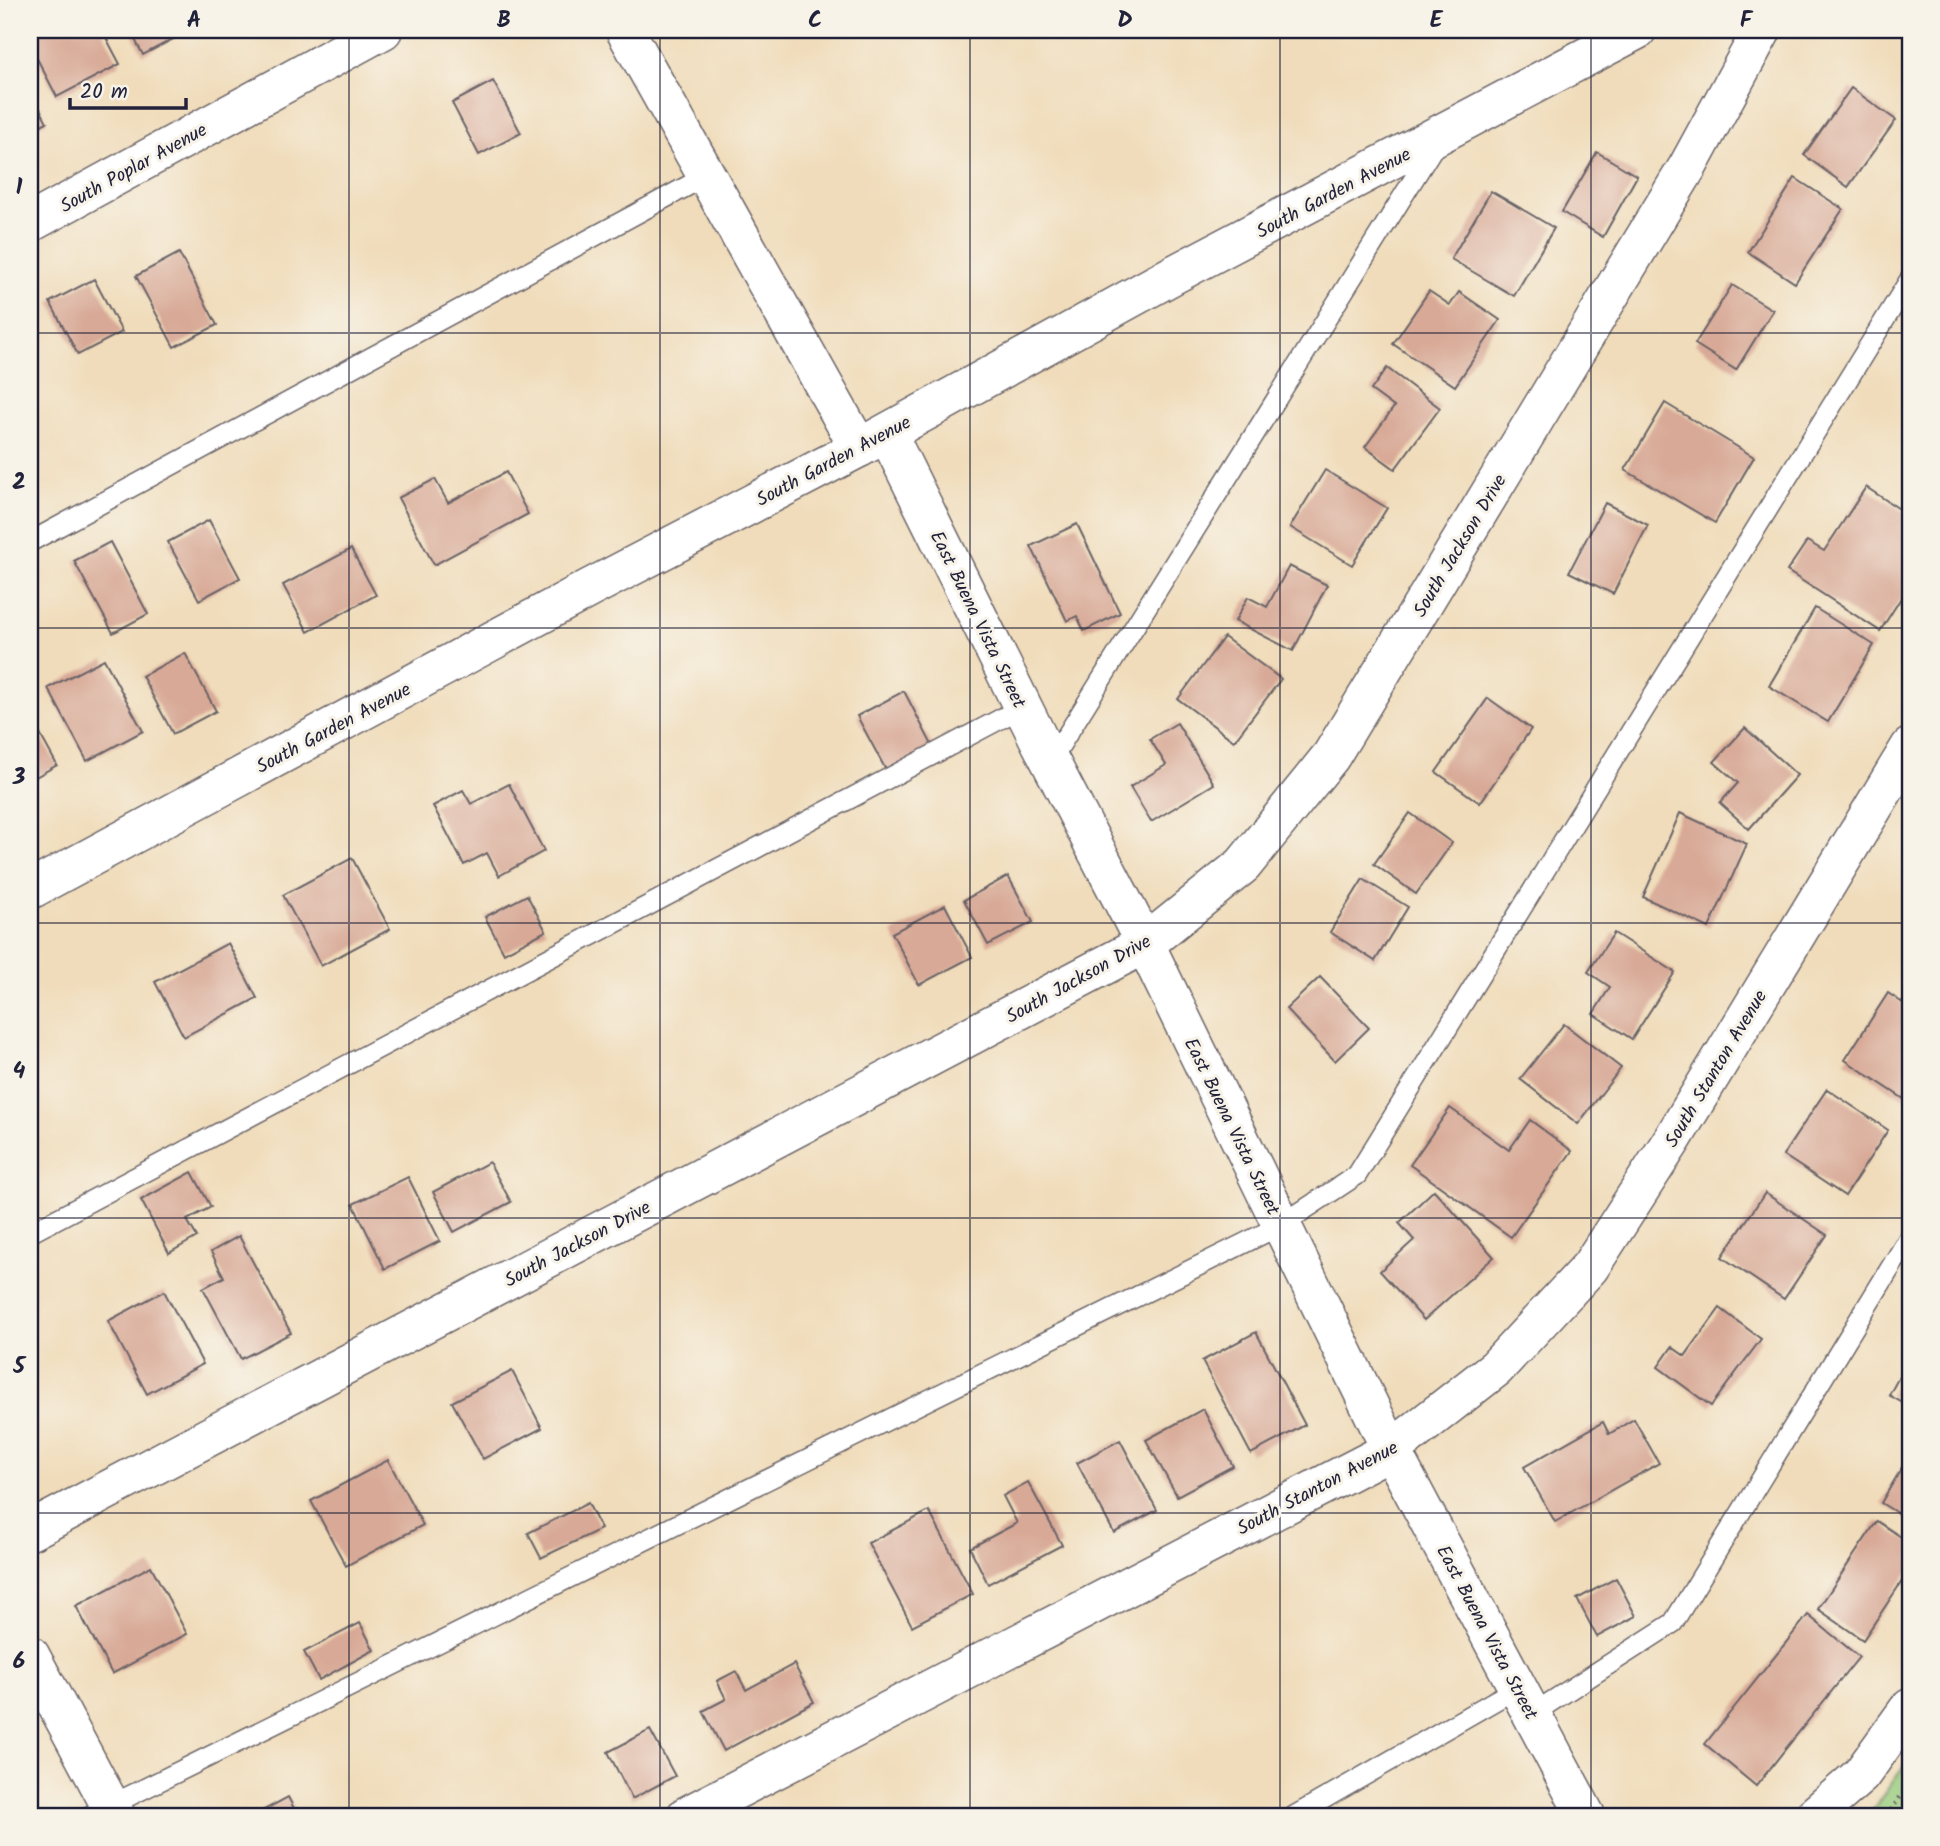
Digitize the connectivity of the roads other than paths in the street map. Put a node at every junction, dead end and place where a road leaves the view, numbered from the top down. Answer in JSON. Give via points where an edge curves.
{"nodes":[{"id":1,"x":383,"y":30,"type":"edge"},
{"id":2,"x":625,"y":30,"type":"edge"},
{"id":3,"x":1637,"y":30,"type":"edge"},
{"id":4,"x":1762,"y":30,"type":"edge"},
{"id":5,"x":1441,"y":135,"type":"junction"},
{"id":6,"x":706,"y":176,"type":"junction"},
{"id":7,"x":30,"y":223,"type":"edge"},
{"id":8,"x":1910,"y":279,"type":"edge"},
{"id":9,"x":873,"y":440,"type":"junction"},
{"id":10,"x":30,"y":542,"type":"edge"},
{"id":11,"x":1023,"y":707,"type":"junction"},
{"id":12,"x":1910,"y":747,"type":"edge"},
{"id":13,"x":1051,"y":762,"type":"junction"},
{"id":14,"x":30,"y":890,"type":"edge"},
{"id":15,"x":1145,"y":944,"type":"junction"},
{"id":16,"x":1281,"y":1225,"type":"junction"},
{"id":17,"x":30,"y":1233,"type":"edge"},
{"id":18,"x":1910,"y":1236,"type":"edge"},
{"id":19,"x":1391,"y":1450,"type":"junction"},
{"id":20,"x":30,"y":1531,"type":"edge"},
{"id":21,"x":30,"y":1655,"type":"edge"},
{"id":22,"x":1525,"y":1701,"type":"junction"},
{"id":23,"x":1910,"y":1707,"type":"edge"},
{"id":24,"x":105,"y":1813,"type":"edge"},
{"id":25,"x":687,"y":1816,"type":"edge"},
{"id":26,"x":1294,"y":1816,"type":"edge"},
{"id":27,"x":1586,"y":1816,"type":"edge"},
{"id":28,"x":1814,"y":1816,"type":"edge"}],
"edges":[{"from":1,"to":7,"type":"street","name":"South Poplar Avenue"},
{"from":2,"to":6,"type":"street","name":"East Buena Vista Street"},
{"from":3,"to":5,"type":"street","name":"South Garden Avenue"},
{"from":4,"to":15,"type":"street","name":"South Jackson Drive","via":[[1688,166],[1331,756],[1243,865]]},
{"from":5,"to":9,"type":"street","name":"South Garden Avenue"},
{"from":5,"to":13,"type":"lane"},
{"from":6,"to":9,"type":"street","name":"East Buena Vista Street"},
{"from":6,"to":10,"type":"lane"},
{"from":8,"to":16,"type":"lane","via":[[1357,1175]]},
{"from":9,"to":11,"type":"street","name":"East Buena Vista Street"},
{"from":9,"to":14,"type":"street","name":"South Garden Avenue"},
{"from":11,"to":13,"type":"street","name":"East Buena Vista Street"},
{"from":11,"to":17,"type":"lane"},
{"from":12,"to":19,"type":"street","name":"South Stanton Avenue","via":[[1590,1267],[1496,1368]]},
{"from":13,"to":15,"type":"street","name":"East Buena Vista Street"},
{"from":15,"to":16,"type":"street","name":"East Buena Vista Street"},
{"from":15,"to":20,"type":"street","name":"South Jackson Drive"},
{"from":16,"to":19,"type":"street","name":"East Buena Vista Street"},
{"from":16,"to":24,"type":"lane"},
{"from":18,"to":22,"type":"lane","via":[[1672,1623]]},
{"from":19,"to":22,"type":"street","name":"East Buena Vista Street"},
{"from":19,"to":25,"type":"street","name":"South Stanton Avenue"},
{"from":21,"to":24,"type":"street"},
{"from":22,"to":26,"type":"lane"},
{"from":22,"to":27,"type":"street","name":"East Buena Vista Street"},
{"from":23,"to":28,"type":"street","via":[[1861,1775]]}]}
